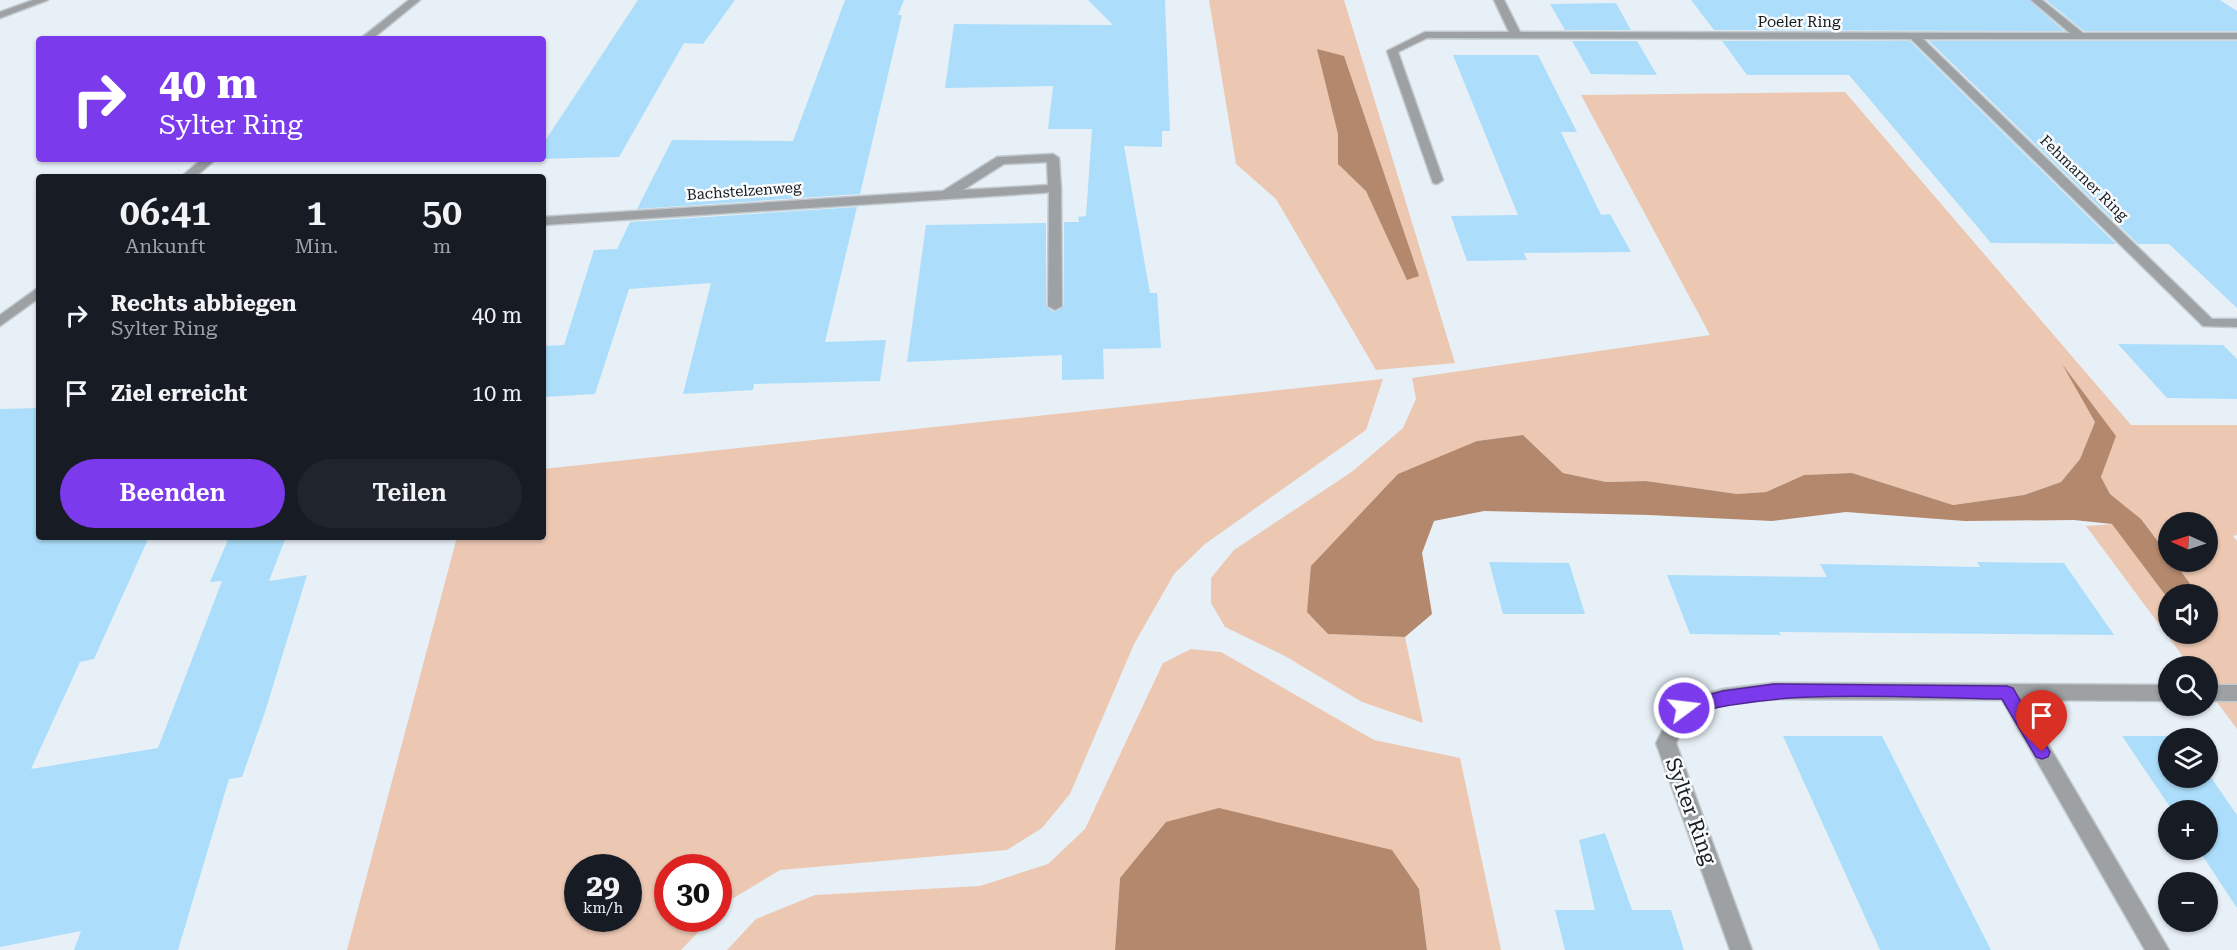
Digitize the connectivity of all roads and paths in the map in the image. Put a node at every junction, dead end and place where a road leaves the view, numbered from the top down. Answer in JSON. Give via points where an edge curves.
{"nodes":[{"id":1,"x":43,"y":0,"type":"edge"},
{"id":2,"x":415,"y":0,"type":"edge"},
{"id":3,"x":1499,"y":0,"type":"edge"},
{"id":4,"x":2036,"y":0,"type":"edge"},
{"id":5,"x":0,"y":15,"type":"edge"},
{"id":6,"x":1516,"y":35,"type":"junction"},
{"id":7,"x":369,"y":36,"type":"edge"},
{"id":8,"x":2237,"y":36,"type":"edge"},
{"id":9,"x":2082,"y":37,"type":"junction"},
{"id":10,"x":1916,"y":38,"type":"junction"},
{"id":11,"x":206,"y":162,"type":"edge"},
{"id":12,"x":191,"y":174,"type":"edge"},
{"id":13,"x":1437,"y":180,"type":"dead end"},
{"id":14,"x":1055,"y":188,"type":"junction"},
{"id":15,"x":948,"y":194,"type":"junction"},
{"id":16,"x":546,"y":221,"type":"edge"},
{"id":17,"x":36,"y":293,"type":"edge"},
{"id":18,"x":1055,"y":306,"type":"dead end"},
{"id":19,"x":7,"y":311,"type":"edge"},
{"id":20,"x":0,"y":322,"type":"edge"},
{"id":21,"x":2237,"y":322,"type":"edge"},
{"id":22,"x":2007,"y":692,"type":"junction"},
{"id":23,"x":2158,"y":693,"type":"edge"},
{"id":24,"x":2218,"y":693,"type":"edge"},
{"id":25,"x":2237,"y":693,"type":"edge"},
{"id":26,"x":1741,"y":950,"type":"edge"},
{"id":27,"x":2158,"y":950,"type":"edge"}],
"edges":[{"from":1,"to":5,"type":"street"},
{"from":2,"to":7,"type":"street"},
{"from":3,"to":6,"type":"street"},
{"from":4,"to":9,"type":"street"},
{"from":6,"to":10,"type":"street","name":"Poeler Ring"},
{"from":6,"to":13,"type":"street","name":"Poeler Ring","via":[[1425,35],[1392,51]]},
{"from":8,"to":9,"type":"street","name":"Poeler Ring"},
{"from":9,"to":10,"type":"street","name":"Poeler Ring"},
{"from":10,"to":21,"type":"street","name":"Fehmarner Ring","via":[[2208,322]]},
{"from":11,"to":12,"type":"street"},
{"from":14,"to":15,"type":"street","name":"Bachstelzenweg"},
{"from":14,"to":15,"type":"street","name":"Bachstelzenweg","via":[[1053,158],[1001,160]]},
{"from":14,"to":18,"type":"street"},
{"from":15,"to":16,"type":"street","name":"Bachstelzenweg"},
{"from":17,"to":19,"type":"street"},
{"from":19,"to":20,"type":"street"},
{"from":22,"to":23,"type":"street","name":"Sylter Ring"},
{"from":22,"to":26,"type":"street","name":"Sylter Ring","via":[[1774,691],[1723,697],[1684,708],[1666,743]]},
{"from":22,"to":27,"type":"street"},
{"from":24,"to":25,"type":"street"}]}
